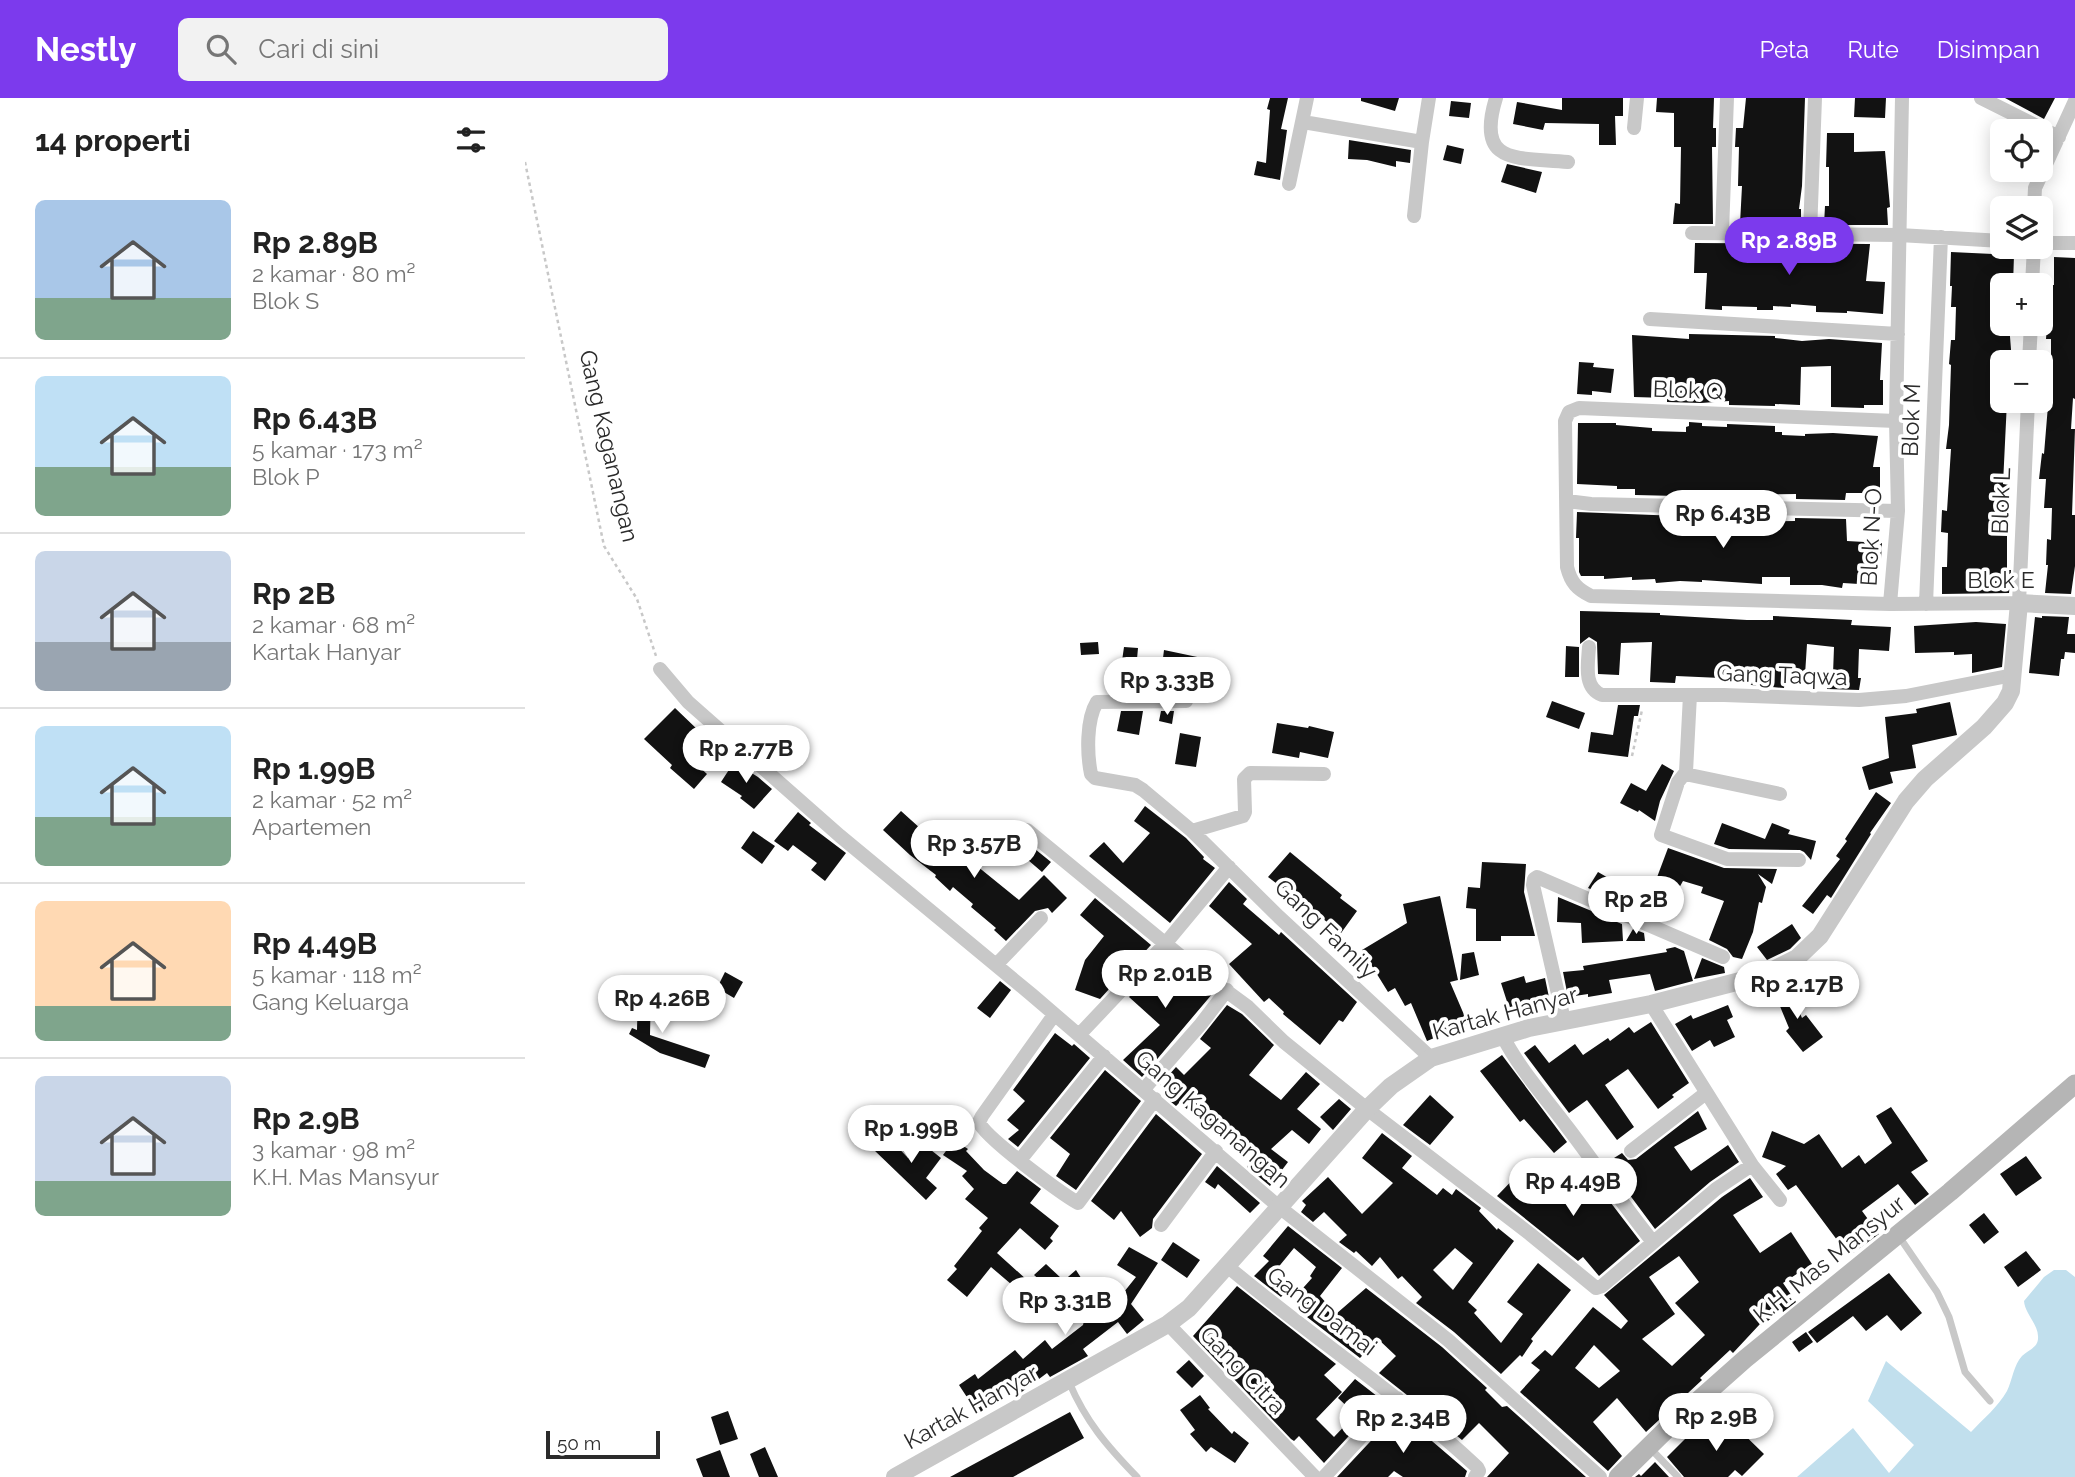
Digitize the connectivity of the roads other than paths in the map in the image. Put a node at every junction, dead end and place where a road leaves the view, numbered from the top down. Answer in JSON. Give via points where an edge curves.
{"nodes":[{"id":1,"x":1307,"y":98,"type":"edge"},
{"id":2,"x":1429,"y":98,"type":"edge"},
{"id":3,"x":1496,"y":98,"type":"edge"},
{"id":4,"x":1637,"y":98,"type":"edge"},
{"id":5,"x":1727,"y":98,"type":"edge"},
{"id":6,"x":1815,"y":98,"type":"edge"},
{"id":7,"x":1902,"y":98,"type":"edge"},
{"id":8,"x":1981,"y":98,"type":"edge"},
{"id":9,"x":2075,"y":101,"type":"edge"},
{"id":10,"x":1303,"y":122,"type":"junction"},
{"id":11,"x":1634,"y":128,"type":"dead end"},
{"id":12,"x":2059,"y":136,"type":"junction"},
{"id":13,"x":1422,"y":142,"type":"junction"},
{"id":14,"x":1568,"y":162,"type":"dead end"},
{"id":15,"x":1289,"y":184,"type":"dead end"},
{"id":16,"x":2035,"y":196,"type":"edge"},
{"id":17,"x":1414,"y":216,"type":"dead end"},
{"id":18,"x":1722,"y":232,"type":"junction"},
{"id":19,"x":1692,"y":233,"type":"dead end"},
{"id":20,"x":1810,"y":233,"type":"junction"},
{"id":21,"x":1904,"y":235,"type":"junction"},
{"id":22,"x":1936,"y":237,"type":"junction"},
{"id":23,"x":1990,"y":240,"type":"edge"},
{"id":24,"x":2053,"y":243,"type":"edge"},
{"id":25,"x":2075,"y":243,"type":"edge"},
{"id":26,"x":1650,"y":319,"type":"dead end"},
{"id":27,"x":1898,"y":334,"type":"junction"},
{"id":28,"x":2027,"y":413,"type":"edge"},
{"id":29,"x":1896,"y":421,"type":"junction"},
{"id":30,"x":1567,"y":501,"type":"junction"},
{"id":31,"x":1898,"y":511,"type":"junction"},
{"id":32,"x":2019,"y":603,"type":"junction"},
{"id":33,"x":1894,"y":604,"type":"junction"},
{"id":34,"x":1921,"y":604,"type":"junction"},
{"id":35,"x":2075,"y":606,"type":"edge"},
{"id":36,"x":1589,"y":647,"type":"dead end"},
{"id":37,"x":660,"y":669,"type":"road end"},
{"id":38,"x":2013,"y":675,"type":"junction"},
{"id":39,"x":1690,"y":695,"type":"junction"},
{"id":40,"x":1186,"y":701,"type":"dead end"},
{"id":41,"x":1324,"y":774,"type":"dead end"},
{"id":42,"x":1685,"y":774,"type":"junction"},
{"id":43,"x":1780,"y":794,"type":"dead end"},
{"id":44,"x":1027,"y":830,"type":"dead end"},
{"id":45,"x":1192,"y":831,"type":"junction"},
{"id":46,"x":1799,"y":860,"type":"dead end"},
{"id":47,"x":1229,"y":867,"type":"junction"},
{"id":48,"x":1041,"y":918,"type":"dead end"},
{"id":49,"x":1165,"y":944,"type":"junction"},
{"id":50,"x":1723,"y":957,"type":"dead end"},
{"id":51,"x":996,"y":965,"type":"junction"},
{"id":52,"x":1227,"y":990,"type":"junction"},
{"id":53,"x":1651,"y":1004,"type":"junction"},
{"id":54,"x":1054,"y":1014,"type":"junction"},
{"id":55,"x":1564,"y":1020,"type":"junction"},
{"id":56,"x":1079,"y":1035,"type":"junction"},
{"id":57,"x":1502,"y":1035,"type":"junction"},
{"id":58,"x":1104,"y":1056,"type":"junction"},
{"id":59,"x":1431,"y":1058,"type":"junction"},
{"id":60,"x":2075,"y":1084,"type":"edge"},
{"id":61,"x":1706,"y":1093,"type":"junction"},
{"id":62,"x":1149,"y":1094,"type":"junction"},
{"id":63,"x":1367,"y":1109,"type":"junction"},
{"id":64,"x":1631,"y":1150,"type":"dead end"},
{"id":65,"x":1216,"y":1151,"type":"junction"},
{"id":66,"x":1020,"y":1160,"type":"junction"},
{"id":67,"x":1752,"y":1165,"type":"junction"},
{"id":68,"x":1780,"y":1200,"type":"dead end"},
{"id":69,"x":1279,"y":1206,"type":"junction"},
{"id":70,"x":1161,"y":1225,"type":"dead end"},
{"id":71,"x":1898,"y":1235,"type":"junction"},
{"id":72,"x":1653,"y":1242,"type":"junction"},
{"id":73,"x":1227,"y":1266,"type":"junction"},
{"id":74,"x":1168,"y":1324,"type":"junction"},
{"id":75,"x":1069,"y":1382,"type":"junction"},
{"id":76,"x":1397,"y":1398,"type":"junction"},
{"id":77,"x":1990,"y":1401,"type":"dead end"},
{"id":78,"x":1649,"y":1447,"type":"junction"},
{"id":79,"x":895,"y":1477,"type":"edge"},
{"id":80,"x":1137,"y":1477,"type":"edge"},
{"id":81,"x":1315,"y":1477,"type":"edge"},
{"id":82,"x":1324,"y":1477,"type":"edge"},
{"id":83,"x":1475,"y":1477,"type":"edge"},
{"id":84,"x":1600,"y":1477,"type":"edge"},
{"id":85,"x":1618,"y":1477,"type":"edge"},
{"id":86,"x":1678,"y":1477,"type":"edge"}],
"edges":[{"from":1,"to":10,"type":"street"},
{"from":2,"to":13,"type":"street"},
{"from":3,"to":14,"type":"street","via":[[1490,128],[1492,144],[1502,153]]},
{"from":4,"to":11,"type":"street"},
{"from":5,"to":18,"type":"street"},
{"from":6,"to":20,"type":"street"},
{"from":7,"to":21,"type":"street","name":"Blok N-O"},
{"from":8,"to":12,"type":"street"},
{"from":9,"to":12,"type":"street"},
{"from":10,"to":13,"type":"street"},
{"from":10,"to":15,"type":"street"},
{"from":12,"to":16,"type":"street"},
{"from":13,"to":17,"type":"street"},
{"from":18,"to":19,"type":"street"},
{"from":18,"to":20,"type":"street"},
{"from":20,"to":21,"type":"street"},
{"from":21,"to":22,"type":"street"},
{"from":21,"to":27,"type":"street","name":"Blok N-O"},
{"from":22,"to":23,"type":"street"},
{"from":22,"to":34,"type":"street","name":"Blok M"},
{"from":24,"to":25,"type":"street"},
{"from":26,"to":27,"type":"street"},
{"from":27,"to":29,"type":"street","name":"Blok N-O"},
{"from":28,"to":32,"type":"street","name":"Blok L"},
{"from":29,"to":30,"type":"street","name":"Blok Q","via":[[1579,408],[1569,412],[1565,421]]},
{"from":29,"to":31,"type":"street","name":"Blok N-O"},
{"from":30,"to":31,"type":"street"},
{"from":30,"to":33,"type":"street","name":"Blok N-O","via":[[1567,567],[1571,581],[1591,596]]},
{"from":31,"to":33,"type":"street","name":"Blok N-O"},
{"from":32,"to":34,"type":"street","name":"Blok E"},
{"from":32,"to":35,"type":"street","name":"Blok E"},
{"from":32,"to":38,"type":"street","name":"Kartak Hanyar"},
{"from":33,"to":34,"type":"street","name":"Blok E"},
{"from":36,"to":39,"type":"street","name":"Gang Taqwa","via":[[1587,668],[1595,693]]},
{"from":37,"to":51,"type":"street","name":"Gang Kaganangan","via":[[688,702],[840,836]]},
{"from":38,"to":39,"type":"street","name":"Gang Taqwa","via":[[1859,701]]},
{"from":38,"to":53,"type":"street","name":"Kartak Hanyar","via":[[2011,691],[1995,716],[1906,801],[1820,936],[1797,958],[1744,981]]},
{"from":39,"to":42,"type":"street"},
{"from":40,"to":45,"type":"street","name":"Gang Family","via":[[1097,702],[1092,715],[1090,767],[1095,778],[1135,785]]},
{"from":41,"to":45,"type":"street","via":[[1250,773],[1244,779],[1243,816]]},
{"from":42,"to":43,"type":"street"},
{"from":42,"to":46,"type":"street","via":[[1678,782],[1661,835],[1727,859]]},
{"from":44,"to":49,"type":"street"},
{"from":45,"to":47,"type":"street","name":"Gang Family"},
{"from":47,"to":49,"type":"street"},
{"from":47,"to":59,"type":"street","name":"Gang Family"},
{"from":48,"to":51,"type":"street"},
{"from":49,"to":52,"type":"street"},
{"from":49,"to":56,"type":"street"},
{"from":50,"to":55,"type":"street","via":[[1537,877],[1533,885]]},
{"from":51,"to":54,"type":"street","name":"Gang Kaganangan"},
{"from":52,"to":62,"type":"street"},
{"from":52,"to":63,"type":"street"},
{"from":53,"to":55,"type":"street","name":"Kartak Hanyar"},
{"from":53,"to":61,"type":"street"},
{"from":54,"to":56,"type":"street","name":"Gang Kaganangan"},
{"from":54,"to":66,"type":"street","via":[[979,1122]]},
{"from":55,"to":57,"type":"street","name":"Kartak Hanyar"},
{"from":56,"to":58,"type":"street","name":"Gang Kaganangan"},
{"from":57,"to":59,"type":"street","name":"Kartak Hanyar"},
{"from":57,"to":72,"type":"street","via":[[1533,1085]]},
{"from":58,"to":62,"type":"street","name":"Gang Kaganangan"},
{"from":58,"to":66,"type":"street"},
{"from":59,"to":63,"type":"street","name":"Kartak Hanyar"},
{"from":60,"to":71,"type":"main road","name":"K.H. Mas Mansyur"},
{"from":61,"to":64,"type":"street"},
{"from":61,"to":67,"type":"street"},
{"from":62,"to":65,"type":"street","name":"Gang Kaganangan"},
{"from":62,"to":66,"type":"street","via":[[1078,1203]]},
{"from":63,"to":69,"type":"street","name":"Kartak Hanyar"},
{"from":63,"to":72,"type":"street","via":[[1592,1287],[1602,1286]]},
{"from":65,"to":69,"type":"street","name":"Gang Kaganangan"},
{"from":65,"to":70,"type":"street"},
{"from":67,"to":68,"type":"street"},
{"from":67,"to":72,"type":"street"},
{"from":69,"to":73,"type":"street","name":"Kartak Hanyar"},
{"from":69,"to":84,"type":"street","name":"Gang Kaganangan","via":[[1448,1340]]},
{"from":71,"to":77,"type":"lane","via":[[1937,1292],[1965,1372]]},
{"from":71,"to":78,"type":"main road","name":"K.H. Mas Mansyur","via":[[1745,1359]]},
{"from":73,"to":74,"type":"street","name":"Kartak Hanyar"},
{"from":73,"to":76,"type":"street","name":"Gang Damai"},
{"from":74,"to":75,"type":"street","name":"Kartak Hanyar"},
{"from":74,"to":81,"type":"street","name":"Gang Citra"},
{"from":75,"to":79,"type":"street","name":"Kartak Hanyar"},
{"from":75,"to":80,"type":"lane","via":[[1090,1425]]},
{"from":76,"to":82,"type":"street"},
{"from":76,"to":83,"type":"street","name":"Gang Damai","via":[[1477,1467]]},
{"from":78,"to":85,"type":"main road","name":"K.H. Mas Mansyur"},
{"from":78,"to":86,"type":"lane"}]}
